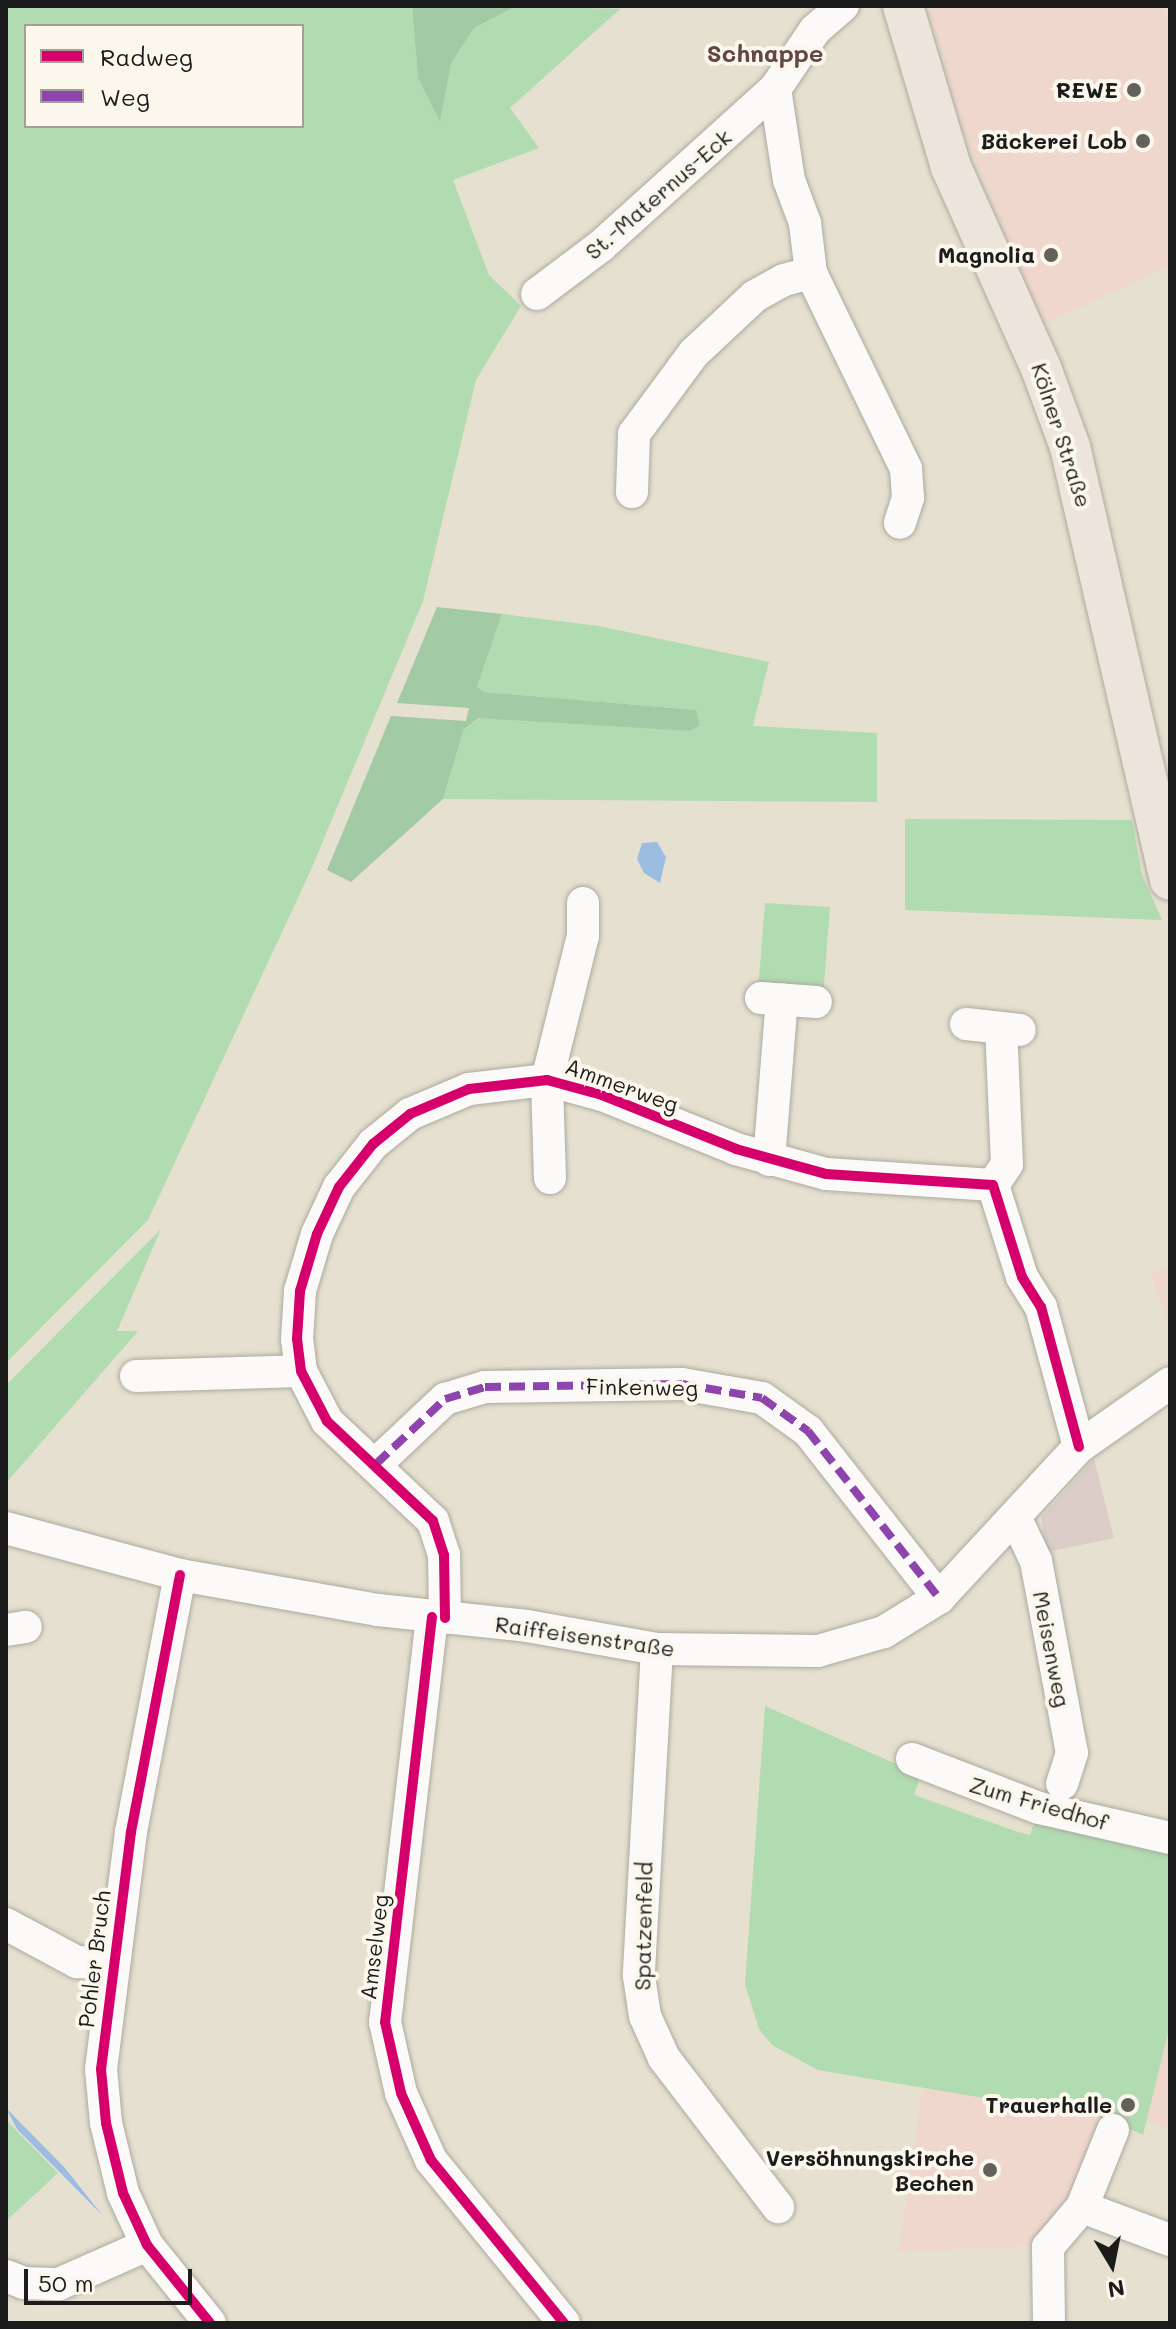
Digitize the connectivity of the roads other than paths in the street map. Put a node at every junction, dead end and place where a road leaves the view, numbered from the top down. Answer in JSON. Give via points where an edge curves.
{"nodes":[{"id":1,"x":843,"y":6,"type":"edge"},
{"id":2,"x":903,"y":6,"type":"edge"},
{"id":3,"x":775,"y":89,"type":"junction"},
{"id":4,"x":811,"y":273,"type":"junction"},
{"id":5,"x":537,"y":294,"type":"dead end"},
{"id":6,"x":632,"y":492,"type":"dead end"},
{"id":7,"x":900,"y":523,"type":"dead end"},
{"id":8,"x":1170,"y":880,"type":"edge"},
{"id":9,"x":583,"y":903,"type":"dead end"},
{"id":10,"x":816,"y":1002,"type":"dead end"},
{"id":11,"x":966,"y":1024,"type":"dead end"},
{"id":12,"x":547,"y":1080,"type":"junction"},
{"id":13,"x":769,"y":1160,"type":"junction"},
{"id":14,"x":550,"y":1178,"type":"dead end"},
{"id":15,"x":993,"y":1185,"type":"junction"},
{"id":16,"x":301,"y":1371,"type":"junction"},
{"id":17,"x":136,"y":1376,"type":"dead end"},
{"id":18,"x":1170,"y":1383,"type":"edge"},
{"id":19,"x":1079,"y":1447,"type":"junction"},
{"id":20,"x":376,"y":1464,"type":"junction"},
{"id":21,"x":1015,"y":1517,"type":"junction"},
{"id":22,"x":6,"y":1528,"type":"edge"},
{"id":23,"x":180,"y":1575,"type":"junction"},
{"id":24,"x":939,"y":1598,"type":"junction"},
{"id":25,"x":439,"y":1618,"type":"junction"},
{"id":26,"x":657,"y":1649,"type":"junction"},
{"id":27,"x":912,"y":1759,"type":"dead end"},
{"id":28,"x":1062,"y":1783,"type":"dead end"},
{"id":29,"x":1170,"y":1838,"type":"edge"},
{"id":30,"x":6,"y":1924,"type":"edge"},
{"id":31,"x":112,"y":1964,"type":"junction"},
{"id":32,"x":1113,"y":2130,"type":"dead end"},
{"id":33,"x":778,"y":2207,"type":"dead end"},
{"id":34,"x":1082,"y":2207,"type":"junction"},
{"id":35,"x":1170,"y":2240,"type":"edge"},
{"id":36,"x":147,"y":2245,"type":"junction"},
{"id":37,"x":6,"y":2276,"type":"edge"},
{"id":38,"x":210,"y":2323,"type":"edge"},
{"id":39,"x":564,"y":2323,"type":"edge"},
{"id":40,"x":1049,"y":2323,"type":"edge"}],
"edges":[{"from":1,"to":3,"type":"street","name":"St.-Maternus-Eck","via":[[815,30]]},
{"from":2,"to":8,"type":"main road","name":"Kölner Straße","via":[[951,167],[1041,368],[1070,447]]},
{"from":3,"to":4,"type":"street"},
{"from":3,"to":5,"type":"street","name":"St.-Maternus-Eck","via":[[601,246]]},
{"from":4,"to":6,"type":"street","via":[[755,296],[694,353],[634,434]]},
{"from":4,"to":7,"type":"street","via":[[906,469],[908,498]]},
{"from":9,"to":12,"type":"street","name":"Ammerweg","via":[[583,936]]},
{"from":10,"to":13,"type":"street","via":[[772,999]]},
{"from":11,"to":15,"type":"street","via":[[1011,1029],[1007,1164]]},
{"from":12,"to":13,"type":"street","name":"Ammerweg","via":[[602,1095]]},
{"from":12,"to":14,"type":"street","name":"Ammerweg"},
{"from":12,"to":16,"type":"street","name":"Ammerweg","via":[[488,1085],[443,1096],[373,1144],[339,1187],[317,1234],[300,1291]]},
{"from":13,"to":15,"type":"street","name":"Ammerweg","via":[[826,1174]]},
{"from":15,"to":19,"type":"street","via":[[1022,1277],[1041,1307]]},
{"from":16,"to":17,"type":"street"},
{"from":16,"to":20,"type":"street","name":"Ammerweg","via":[[327,1421]]},
{"from":18,"to":19,"type":"street","name":"Raiffeisenstraße"},
{"from":19,"to":21,"type":"street","name":"Raiffeisenstraße"},
{"from":20,"to":24,"type":"street","name":"Finkenweg","via":[[445,1399],[485,1387],[682,1384],[762,1398],[808,1431]]},
{"from":20,"to":25,"type":"street","name":"Ammerweg","via":[[433,1521],[444,1555]]},
{"from":21,"to":24,"type":"street","name":"Raiffeisenstraße"},
{"from":21,"to":28,"type":"street","name":"Meisenweg","via":[[1036,1561],[1072,1753]]},
{"from":22,"to":23,"type":"street","name":"Raiffeisenstraße"},
{"from":23,"to":25,"type":"street","name":"Raiffeisenstraße"},
{"from":23,"to":31,"type":"street","name":"Pohler Bruch"},
{"from":24,"to":26,"type":"street","name":"Raiffeisenstraße","via":[[884,1632],[818,1651]]},
{"from":25,"to":26,"type":"street","name":"Raiffeisenstraße"},
{"from":25,"to":39,"type":"street","name":"Amselweg","via":[[385,2022],[401,2093],[431,2160]]},
{"from":26,"to":33,"type":"street","name":"Spatzenfeld","via":[[639,1976],[645,2016],[664,2058]]},
{"from":27,"to":29,"type":"street","name":"Zum Friedhof","via":[[1039,1808]]},
{"from":30,"to":31,"type":"street","via":[[77,1962]]},
{"from":31,"to":36,"type":"street","name":"Pohler Bruch","via":[[101,2069],[106,2123],[123,2193]]},
{"from":32,"to":34,"type":"street"},
{"from":34,"to":35,"type":"street"},
{"from":34,"to":40,"type":"street","via":[[1048,2247]]},
{"from":36,"to":37,"type":"street","via":[[59,2284],[24,2283]]},
{"from":36,"to":38,"type":"street","name":"Pohler Bruch"}]}
